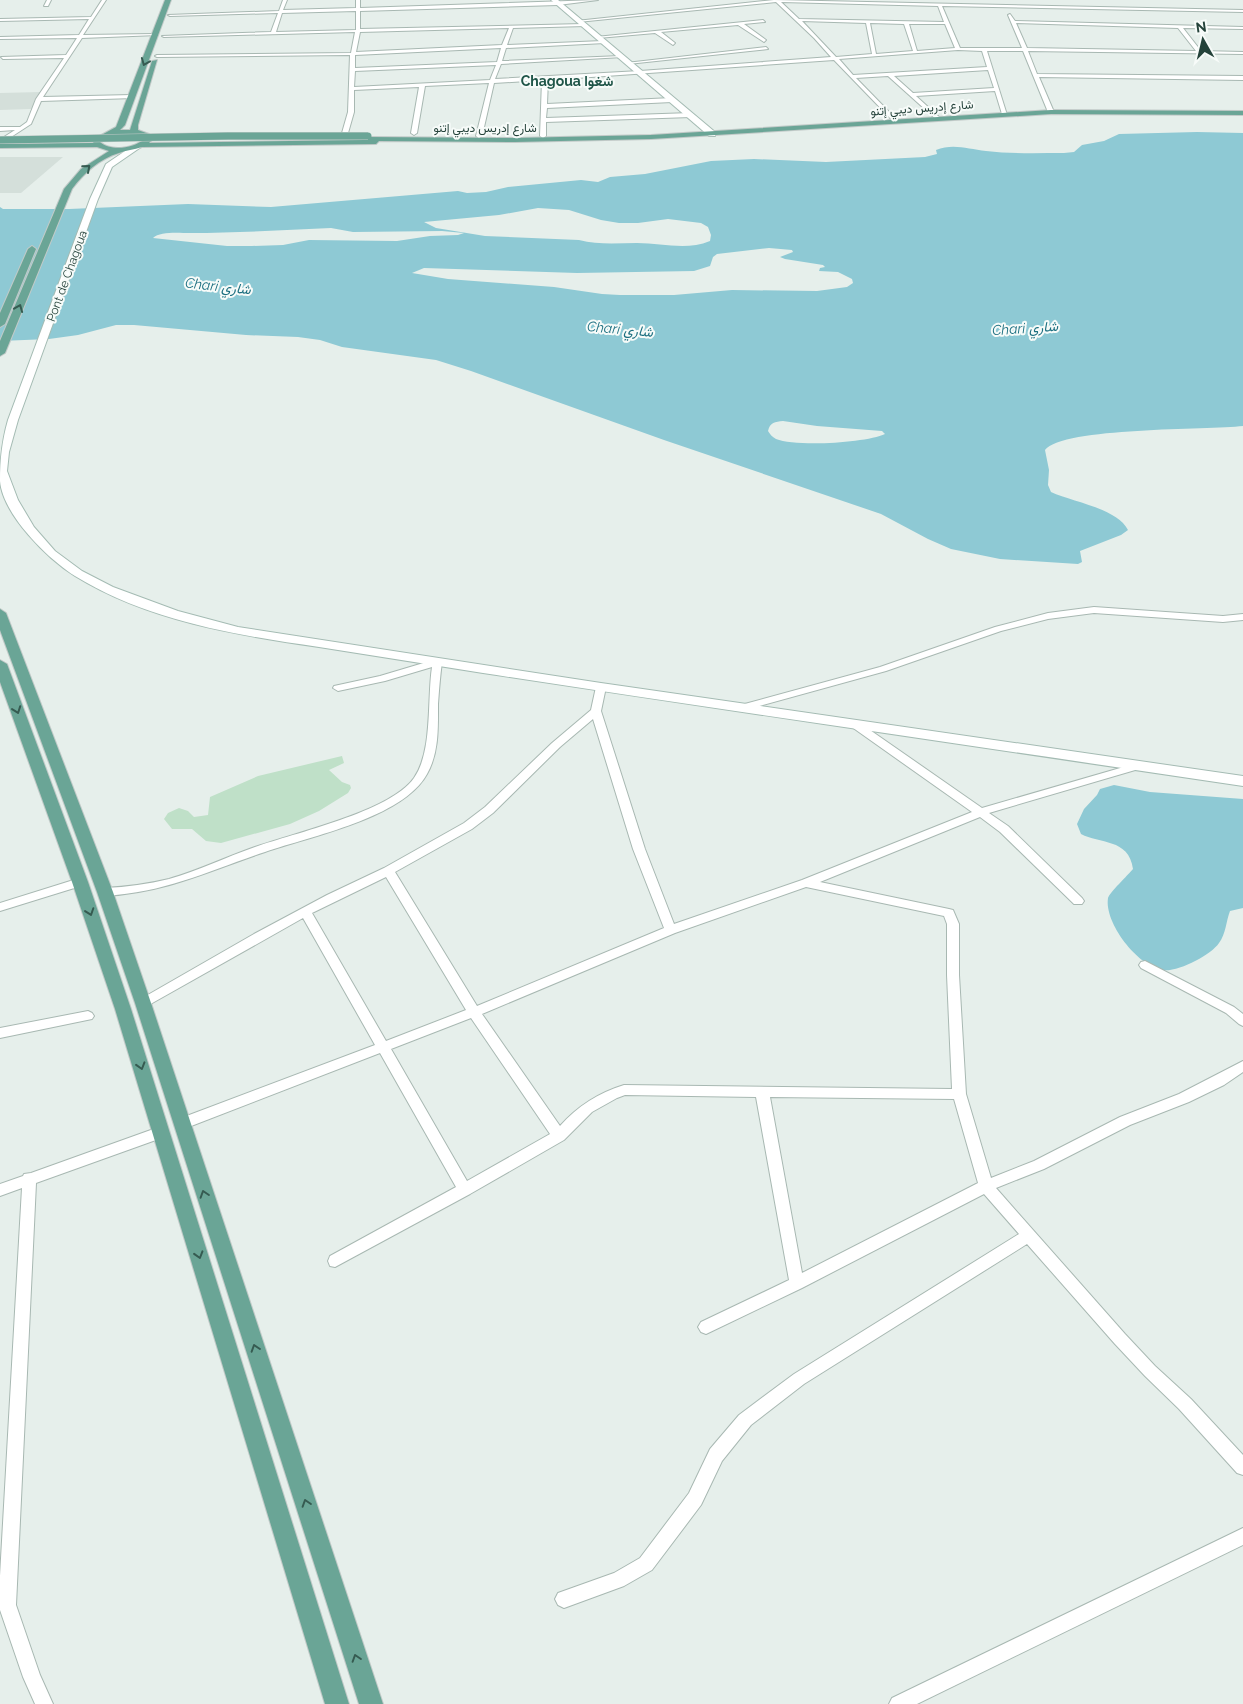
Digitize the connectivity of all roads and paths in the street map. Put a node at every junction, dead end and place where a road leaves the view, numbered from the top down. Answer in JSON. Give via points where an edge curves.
{"nodes":[{"id":1,"x":104,"y":0,"type":"edge"},
{"id":2,"x":168,"y":0,"type":"edge"},
{"id":3,"x":175,"y":0,"type":"edge"},
{"id":4,"x":285,"y":0,"type":"edge"},
{"id":5,"x":358,"y":0,"type":"edge"},
{"id":6,"x":596,"y":0,"type":"edge"},
{"id":7,"x":1003,"y":0,"type":"edge"},
{"id":8,"x":1088,"y":0,"type":"edge"},
{"id":9,"x":776,"y":1,"type":"edge"},
{"id":10,"x":838,"y":1,"type":"edge"},
{"id":11,"x":556,"y":2,"type":"edge"},
{"id":12,"x":768,"y":2,"type":"junction"},
{"id":13,"x":1212,"y":5,"type":"dead end"},
{"id":14,"x":940,"y":6,"type":"junction"},
{"id":15,"x":1006,"y":6,"type":"junction"},
{"id":16,"x":775,"y":8,"type":"dead end"},
{"id":17,"x":1092,"y":8,"type":"junction"},
{"id":18,"x":358,"y":9,"type":"junction"},
{"id":19,"x":1216,"y":10,"type":"junction"},
{"id":20,"x":281,"y":11,"type":"junction"},
{"id":21,"x":1243,"y":11,"type":"edge"},
{"id":22,"x":781,"y":14,"type":"dead end"},
{"id":23,"x":170,"y":15,"type":"junction"},
{"id":24,"x":92,"y":18,"type":"junction"},
{"id":25,"x":0,"y":20,"type":"edge"},
{"id":26,"x":799,"y":20,"type":"junction"},
{"id":27,"x":763,"y":21,"type":"dead end"},
{"id":28,"x":868,"y":22,"type":"junction"},
{"id":29,"x":1012,"y":22,"type":"junction"},
{"id":30,"x":581,"y":23,"type":"junction"},
{"id":31,"x":739,"y":23,"type":"junction"},
{"id":32,"x":906,"y":23,"type":"junction"},
{"id":33,"x":948,"y":23,"type":"junction"},
{"id":34,"x":1100,"y":24,"type":"junction"},
{"id":35,"x":794,"y":25,"type":"dead end"},
{"id":36,"x":1179,"y":26,"type":"junction"},
{"id":37,"x":511,"y":28,"type":"junction"},
{"id":38,"x":1243,"y":28,"type":"edge"},
{"id":39,"x":358,"y":30,"type":"junction"},
{"id":40,"x":656,"y":31,"type":"junction"},
{"id":41,"x":273,"y":33,"type":"junction"},
{"id":42,"x":80,"y":37,"type":"junction"},
{"id":43,"x":816,"y":37,"type":"junction"},
{"id":44,"x":0,"y":38,"type":"edge"},
{"id":45,"x":19,"y":38,"type":"junction"},
{"id":46,"x":807,"y":38,"type":"dead end"},
{"id":47,"x":601,"y":39,"type":"junction"},
{"id":48,"x":764,"y":41,"type":"dead end"},
{"id":49,"x":159,"y":44,"type":"junction"},
{"id":50,"x":673,"y":44,"type":"dead end"},
{"id":51,"x":14,"y":45,"type":"dead end"},
{"id":52,"x":504,"y":46,"type":"junction"},
{"id":53,"x":766,"y":48,"type":"dead end"},
{"id":54,"x":818,"y":49,"type":"dead end"},
{"id":55,"x":958,"y":49,"type":"junction"},
{"id":56,"x":1023,"y":49,"type":"junction"},
{"id":57,"x":984,"y":50,"type":"junction"},
{"id":58,"x":9,"y":51,"type":"dead end"},
{"id":59,"x":915,"y":51,"type":"junction"},
{"id":60,"x":1199,"y":52,"type":"junction"},
{"id":61,"x":353,"y":54,"type":"junction"},
{"id":62,"x":874,"y":54,"type":"junction"},
{"id":63,"x":1242,"y":55,"type":"edge"},
{"id":64,"x":67,"y":56,"type":"junction"},
{"id":65,"x":621,"y":57,"type":"junction"},
{"id":66,"x":837,"y":59,"type":"junction"},
{"id":67,"x":2,"y":60,"type":"edge"},
{"id":68,"x":829,"y":60,"type":"junction"},
{"id":69,"x":499,"y":62,"type":"junction"},
{"id":70,"x":628,"y":63,"type":"junction"},
{"id":71,"x":989,"y":68,"type":"junction"},
{"id":72,"x":353,"y":70,"type":"junction"},
{"id":73,"x":640,"y":73,"type":"junction"},
{"id":74,"x":890,"y":75,"type":"junction"},
{"id":75,"x":1035,"y":75,"type":"junction"},
{"id":76,"x":852,"y":77,"type":"junction"},
{"id":77,"x":1243,"y":78,"type":"edge"},
{"id":78,"x":545,"y":79,"type":"junction"},
{"id":79,"x":492,"y":82,"type":"junction"},
{"id":80,"x":422,"y":86,"type":"junction"},
{"id":81,"x":351,"y":89,"type":"junction"},
{"id":82,"x":996,"y":89,"type":"junction"},
{"id":83,"x":912,"y":95,"type":"junction"},
{"id":84,"x":132,"y":97,"type":"junction"},
{"id":85,"x":39,"y":99,"type":"junction"},
{"id":86,"x":672,"y":100,"type":"junction"},
{"id":87,"x":545,"y":106,"type":"junction"},
{"id":88,"x":1051,"y":112,"type":"junction"},
{"id":89,"x":1243,"y":113,"type":"edge"},
{"id":90,"x":1006,"y":114,"type":"junction"},
{"id":91,"x":691,"y":116,"type":"junction"},
{"id":92,"x":937,"y":118,"type":"junction"},
{"id":93,"x":544,"y":120,"type":"junction"},
{"id":94,"x":895,"y":120,"type":"junction"},
{"id":95,"x":18,"y":128,"type":"junction"},
{"id":96,"x":0,"y":129,"type":"edge"},
{"id":97,"x":136,"y":132,"type":"junction"},
{"id":98,"x":345,"y":133,"type":"junction"},
{"id":99,"x":414,"y":134,"type":"junction"},
{"id":100,"x":712,"y":134,"type":"junction"},
{"id":101,"x":108,"y":135,"type":"junction"},
{"id":102,"x":145,"y":135,"type":"junction"},
{"id":103,"x":478,"y":136,"type":"junction"},
{"id":104,"x":542,"y":136,"type":"junction"},
{"id":105,"x":465,"y":138,"type":"junction"},
{"id":106,"x":603,"y":138,"type":"junction"},
{"id":107,"x":1,"y":141,"type":"edge"},
{"id":108,"x":47,"y":144,"type":"junction"},
{"id":109,"x":97,"y":145,"type":"junction"},
{"id":110,"x":140,"y":146,"type":"junction"},
{"id":111,"x":122,"y":149,"type":"junction"},
{"id":112,"x":78,"y":164,"type":"dead end"},
{"id":113,"x":58,"y":189,"type":"dead end"},
{"id":114,"x":37,"y":236,"type":"dead end"},
{"id":115,"x":0,"y":324,"type":"edge"},
{"id":116,"x":0,"y":353,"type":"edge"},
{"id":117,"x":0,"y":613,"type":"edge"},
{"id":118,"x":1243,"y":617,"type":"edge"},
{"id":119,"x":437,"y":662,"type":"junction"},
{"id":120,"x":0,"y":664,"type":"edge"},
{"id":121,"x":601,"y":687,"type":"junction"},
{"id":122,"x":338,"y":688,"type":"dead end"},
{"id":123,"x":745,"y":707,"type":"junction"},
{"id":124,"x":596,"y":711,"type":"junction"},
{"id":125,"x":853,"y":723,"type":"junction"},
{"id":126,"x":1138,"y":766,"type":"junction"},
{"id":127,"x":1243,"y":781,"type":"edge"},
{"id":128,"x":982,"y":812,"type":"junction"},
{"id":129,"x":388,"y":870,"type":"junction"},
{"id":130,"x":80,"y":882,"type":"junction"},
{"id":131,"x":806,"y":883,"type":"junction"},
{"id":132,"x":105,"y":892,"type":"junction"},
{"id":133,"x":1078,"y":901,"type":"dead end"},
{"id":134,"x":0,"y":907,"type":"edge"},
{"id":135,"x":305,"y":912,"type":"junction"},
{"id":136,"x":671,"y":930,"type":"junction"},
{"id":137,"x":1145,"y":965,"type":"dead end"},
{"id":138,"x":143,"y":1002,"type":"junction"},
{"id":139,"x":474,"y":1012,"type":"junction"},
{"id":140,"x":88,"y":1016,"type":"dead end"},
{"id":141,"x":1243,"y":1020,"type":"edge"},
{"id":142,"x":0,"y":1033,"type":"edge"},
{"id":143,"x":383,"y":1047,"type":"junction"},
{"id":144,"x":1243,"y":1066,"type":"edge"},
{"id":145,"x":762,"y":1091,"type":"junction"},
{"id":146,"x":959,"y":1094,"type":"junction"},
{"id":147,"x":181,"y":1124,"type":"junction"},
{"id":148,"x":162,"y":1132,"type":"junction"},
{"id":149,"x":559,"y":1136,"type":"junction"},
{"id":150,"x":29,"y":1178,"type":"junction"},
{"id":151,"x":986,"y":1186,"type":"junction"},
{"id":152,"x":0,"y":1190,"type":"edge"},
{"id":153,"x":465,"y":1190,"type":"junction"},
{"id":154,"x":1029,"y":1235,"type":"junction"},
{"id":155,"x":335,"y":1261,"type":"dead end"},
{"id":156,"x":797,"y":1283,"type":"junction"},
{"id":157,"x":706,"y":1327,"type":"dead end"},
{"id":158,"x":1243,"y":1467,"type":"edge"},
{"id":159,"x":1243,"y":1536,"type":"edge"},
{"id":160,"x":564,"y":1599,"type":"dead end"},
{"id":161,"x":4,"y":1607,"type":"edge"},
{"id":162,"x":44,"y":1704,"type":"edge"},
{"id":163,"x":337,"y":1704,"type":"edge"},
{"id":164,"x":371,"y":1704,"type":"edge"},
{"id":165,"x":898,"y":1704,"type":"edge"}],
"edges":[{"from":1,"to":24,"type":"street"},
{"from":2,"to":49,"type":"main road"},
{"from":3,"to":23,"type":"main road"},
{"from":4,"to":20,"type":"street"},
{"from":5,"to":18,"type":"street"},
{"from":6,"to":11,"type":"street"},
{"from":7,"to":15,"type":"street"},
{"from":8,"to":17,"type":"street"},
{"from":9,"to":10,"type":"street"},
{"from":9,"to":12,"type":"street"},
{"from":9,"to":26,"type":"street"},
{"from":10,"to":14,"type":"street"},
{"from":11,"to":18,"type":"street"},
{"from":11,"to":30,"type":"main road"},
{"from":12,"to":16,"type":"street"},
{"from":12,"to":30,"type":"street"},
{"from":13,"to":19,"type":"street"},
{"from":14,"to":15,"type":"street"},
{"from":14,"to":33,"type":"street"},
{"from":15,"to":17,"type":"street"},
{"from":15,"to":29,"type":"street"},
{"from":17,"to":19,"type":"street"},
{"from":17,"to":34,"type":"street"},
{"from":18,"to":20,"type":"street"},
{"from":18,"to":39,"type":"street"},
{"from":19,"to":21,"type":"street"},
{"from":20,"to":23,"type":"street"},
{"from":20,"to":41,"type":"street"},
{"from":22,"to":35,"type":"street"},
{"from":23,"to":49,"type":"main road"},
{"from":24,"to":25,"type":"street"},
{"from":24,"to":42,"type":"street"},
{"from":26,"to":28,"type":"street"},
{"from":26,"to":43,"type":"street"},
{"from":27,"to":31,"type":"street"},
{"from":28,"to":32,"type":"street"},
{"from":28,"to":62,"type":"street"},
{"from":29,"to":34,"type":"street"},
{"from":29,"to":56,"type":"street"},
{"from":30,"to":37,"type":"street"},
{"from":30,"to":47,"type":"main road"},
{"from":31,"to":40,"type":"street"},
{"from":31,"to":48,"type":"street"},
{"from":32,"to":33,"type":"street"},
{"from":32,"to":59,"type":"street"},
{"from":33,"to":55,"type":"street"},
{"from":34,"to":36,"type":"street"},
{"from":36,"to":38,"type":"street"},
{"from":36,"to":60,"type":"street"},
{"from":37,"to":39,"type":"street"},
{"from":37,"to":52,"type":"street"},
{"from":39,"to":41,"type":"street"},
{"from":39,"to":61,"type":"street"},
{"from":40,"to":47,"type":"street"},
{"from":40,"to":50,"type":"street"},
{"from":41,"to":49,"type":"street"},
{"from":42,"to":45,"type":"street"},
{"from":42,"to":49,"type":"street"},
{"from":42,"to":64,"type":"street"},
{"from":43,"to":46,"type":"street"},
{"from":43,"to":66,"type":"street"},
{"from":44,"to":45,"type":"street"},
{"from":45,"to":51,"type":"street"},
{"from":47,"to":52,"type":"street"},
{"from":47,"to":65,"type":"main road"},
{"from":49,"to":61,"type":"street"},
{"from":49,"to":84,"type":"main road","one_way":true},
{"from":49,"to":97,"type":"main road","via":[[134,125]]},
{"from":52,"to":61,"type":"street"},
{"from":52,"to":69,"type":"street"},
{"from":53,"to":70,"type":"street"},
{"from":54,"to":68,"type":"street"},
{"from":55,"to":57,"type":"street"},
{"from":55,"to":59,"type":"street"},
{"from":56,"to":57,"type":"street"},
{"from":56,"to":60,"type":"street"},
{"from":56,"to":75,"type":"street"},
{"from":57,"to":71,"type":"street"},
{"from":58,"to":67,"type":"street"},
{"from":59,"to":62,"type":"street"},
{"from":60,"to":63,"type":"street"},
{"from":61,"to":72,"type":"street"},
{"from":62,"to":66,"type":"street"},
{"from":64,"to":67,"type":"street"},
{"from":64,"to":85,"type":"street"},
{"from":65,"to":69,"type":"street"},
{"from":65,"to":70,"type":"main road"},
{"from":66,"to":68,"type":"street"},
{"from":66,"to":76,"type":"street"},
{"from":68,"to":73,"type":"street"},
{"from":69,"to":72,"type":"street"},
{"from":69,"to":79,"type":"street"},
{"from":70,"to":73,"type":"main road"},
{"from":71,"to":74,"type":"street"},
{"from":71,"to":82,"type":"street"},
{"from":72,"to":81,"type":"street"},
{"from":73,"to":78,"type":"street"},
{"from":73,"to":86,"type":"main road"},
{"from":74,"to":76,"type":"street"},
{"from":74,"to":83,"type":"street"},
{"from":75,"to":77,"type":"street"},
{"from":75,"to":88,"type":"street"},
{"from":76,"to":94,"type":"street"},
{"from":78,"to":79,"type":"street"},
{"from":78,"to":87,"type":"street"},
{"from":79,"to":80,"type":"street"},
{"from":79,"to":103,"type":"street"},
{"from":80,"to":81,"type":"street"},
{"from":80,"to":99,"type":"street"},
{"from":81,"to":98,"type":"street"},
{"from":82,"to":83,"type":"street"},
{"from":82,"to":90,"type":"street"},
{"from":83,"to":92,"type":"street"},
{"from":84,"to":85,"type":"street"},
{"from":84,"to":101,"type":"main road","via":[[121,125]]},
{"from":85,"to":95,"type":"street","via":[[29,123]]},
{"from":86,"to":87,"type":"street"},
{"from":86,"to":91,"type":"main road"},
{"from":87,"to":93,"type":"street"},
{"from":88,"to":89,"type":"main road","name":"شارع إدريس ديبي إتنو"},
{"from":88,"to":90,"type":"main road","name":"شارع إدريس ديبي إتنو"},
{"from":90,"to":92,"type":"main road","name":"شارع إدريس ديبي إتنو"},
{"from":91,"to":93,"type":"street"},
{"from":91,"to":100,"type":"main road"},
{"from":92,"to":94,"type":"main road","name":"شارع إدريس ديبي إتنو"},
{"from":93,"to":104,"type":"street"},
{"from":94,"to":100,"type":"main road","name":"شارع إدريس ديبي إتنو"},
{"from":95,"to":96,"type":"street"},
{"from":95,"to":107,"type":"street"},
{"from":97,"to":101,"type":"main road"},
{"from":97,"to":102,"type":"main road"},
{"from":98,"to":99,"type":"main road"},
{"from":98,"to":102,"type":"main road"},
{"from":99,"to":105,"type":"main road"},
{"from":100,"to":106,"type":"main road","name":"شارع إدريس ديبي إتنو"},
{"from":101,"to":107,"type":"main road"},
{"from":101,"to":109,"type":"main road","via":[[97,140]]},
{"from":102,"to":110,"type":"main road","via":[[148,139]]},
{"from":103,"to":104,"type":"main road","name":"شارع إدريس ديبي إتنو"},
{"from":103,"to":105,"type":"main road","name":"شارع إدريس ديبي إتنو"},
{"from":104,"to":106,"type":"main road","name":"شارع إدريس ديبي إتنو"},
{"from":105,"to":106,"type":"main road","name":"شارع إدريس ديبي إتنو"},
{"from":105,"to":107,"type":"main road","name":"شارع إدريس ديبي إتنو","bridge":true},
{"from":105,"to":110,"type":"main road"},
{"from":107,"to":108,"type":"main road"},
{"from":108,"to":109,"type":"main road"},
{"from":108,"to":109,"type":"main road","via":[[85,154]]},
{"from":109,"to":111,"type":"main road"},
{"from":110,"to":111,"type":"main road"},
{"from":110,"to":119,"type":"main road","name":"Pont de Chagoua","via":[[111,163],[94,199],[13,420],[2,470],[17,512],[34,537],[67,565],[128,598],[184,618],[238,631]]},
{"from":116,"to":111,"type":"main road","one_way":true,"via":[[73,182],[99,158]]},
{"from":112,"to":113,"type":"main road"},
{"from":114,"to":115,"type":"main road"},
{"from":117,"to":132,"type":"main road"},
{"from":118,"to":123,"type":"street","via":[[1223,619],[1094,610],[1048,616],[998,629],[864,674]]},
{"from":119,"to":121,"type":"main road","name":"Pont de Chagoua"},
{"from":119,"to":122,"type":"street"},
{"from":119,"to":132,"type":"street","via":[[433,745],[427,765],[416,783],[402,796],[344,822],[188,876],[154,886]]},
{"from":120,"to":130,"type":"main road","one_way":true},
{"from":121,"to":123,"type":"main road","name":"Pont de Chagoua"},
{"from":121,"to":124,"type":"street"},
{"from":123,"to":125,"type":"main road","name":"Pont de Chagoua"},
{"from":124,"to":129,"type":"street","via":[[482,816]]},
{"from":124,"to":136,"type":"street","via":[[632,830]]},
{"from":125,"to":126,"type":"main road","name":"Pont de Chagoua"},
{"from":125,"to":128,"type":"street"},
{"from":126,"to":127,"type":"main road","name":"Pont de Chagoua"},
{"from":126,"to":128,"type":"street"},
{"from":128,"to":131,"type":"street"},
{"from":128,"to":133,"type":"street"},
{"from":129,"to":135,"type":"street"},
{"from":129,"to":139,"type":"street"},
{"from":130,"to":134,"type":"street"},
{"from":130,"to":148,"type":"main road","one_way":true},
{"from":131,"to":136,"type":"street"},
{"from":131,"to":146,"type":"street","via":[[949,913],[953,924]]},
{"from":132,"to":138,"type":"main road"},
{"from":135,"to":138,"type":"street"},
{"from":135,"to":143,"type":"street"},
{"from":136,"to":139,"type":"street"},
{"from":137,"to":141,"type":"street"},
{"from":138,"to":147,"type":"main road"},
{"from":139,"to":143,"type":"street"},
{"from":139,"to":149,"type":"street"},
{"from":140,"to":142,"type":"street"},
{"from":143,"to":147,"type":"street"},
{"from":143,"to":153,"type":"street"},
{"from":144,"to":151,"type":"street","via":[[1219,1082]]},
{"from":145,"to":146,"type":"street"},
{"from":145,"to":149,"type":"street","via":[[624,1090],[583,1109]]},
{"from":145,"to":156,"type":"street"},
{"from":146,"to":151,"type":"street"},
{"from":164,"to":147,"type":"main road","one_way":true},
{"from":148,"to":150,"type":"street"},
{"from":148,"to":163,"type":"main road","one_way":true},
{"from":149,"to":153,"type":"street"},
{"from":150,"to":152,"type":"street"},
{"from":150,"to":161,"type":"street"},
{"from":151,"to":154,"type":"street"},
{"from":151,"to":156,"type":"street"},
{"from":153,"to":155,"type":"street"},
{"from":154,"to":158,"type":"street","via":[[1120,1339]]},
{"from":154,"to":160,"type":"street","via":[[799,1379],[745,1420],[716,1455],[695,1499],[646,1564],[618,1580]]},
{"from":156,"to":157,"type":"street"},
{"from":159,"to":165,"type":"street"},
{"from":161,"to":162,"type":"street"}]}
